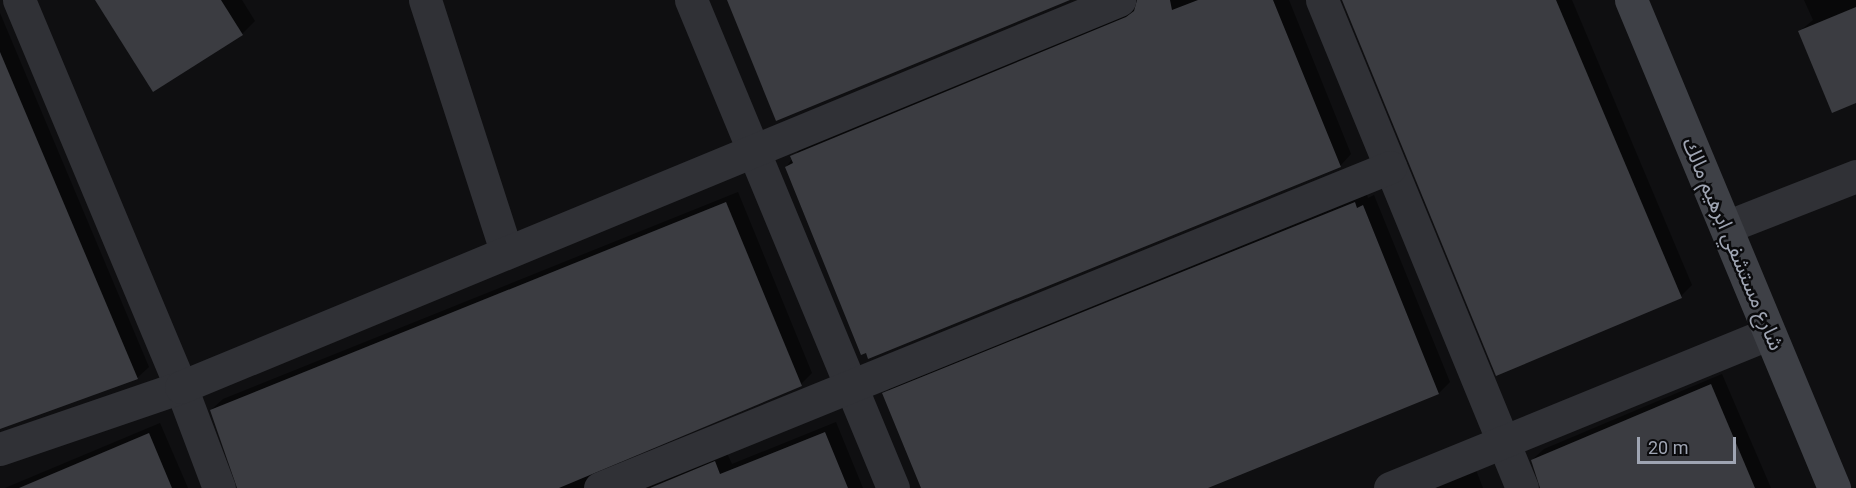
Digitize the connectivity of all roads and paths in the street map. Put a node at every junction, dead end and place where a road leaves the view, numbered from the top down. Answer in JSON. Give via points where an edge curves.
{"nodes":[{"id":1,"x":19,"y":0,"type":"edge"},
{"id":2,"x":425,"y":0,"type":"edge"},
{"id":3,"x":691,"y":0,"type":"edge"},
{"id":4,"x":1119,"y":0,"type":"edge"},
{"id":5,"x":1322,"y":0,"type":"edge"},
{"id":6,"x":1631,"y":0,"type":"edge"},
{"id":7,"x":752,"y":148,"type":"junction"},
{"id":8,"x":1390,"y":167,"type":"junction"},
{"id":9,"x":1856,"y":176,"type":"edge"},
{"id":10,"x":1726,"y":227,"type":"junction"},
{"id":11,"x":506,"y":251,"type":"junction"},
{"id":12,"x":1769,"y":333,"type":"junction"},
{"id":13,"x":850,"y":385,"type":"junction"},
{"id":14,"x":181,"y":387,"type":"junction"},
{"id":15,"x":1503,"y":442,"type":"junction"},
{"id":16,"x":0,"y":449,"type":"edge"},
{"id":17,"x":219,"y":488,"type":"edge"},
{"id":18,"x":600,"y":488,"type":"edge"},
{"id":19,"x":893,"y":488,"type":"edge"},
{"id":20,"x":1390,"y":488,"type":"edge"},
{"id":21,"x":1522,"y":488,"type":"edge"},
{"id":22,"x":1834,"y":488,"type":"edge"}],
"edges":[{"from":1,"to":14,"type":"street"},
{"from":2,"to":11,"type":"street"},
{"from":3,"to":7,"type":"street"},
{"from":4,"to":7,"type":"street"},
{"from":5,"to":8,"type":"street"},
{"from":6,"to":10,"type":"street","name":"شارع مستشفي ابرهيم مالك"},
{"from":7,"to":11,"type":"street"},
{"from":7,"to":13,"type":"street"},
{"from":8,"to":13,"type":"street"},
{"from":8,"to":15,"type":"street"},
{"from":9,"to":10,"type":"street"},
{"from":10,"to":12,"type":"street","name":"شارع مستشفي ابرهيم مالك"},
{"from":11,"to":14,"type":"street"},
{"from":12,"to":15,"type":"street"},
{"from":12,"to":22,"type":"street","name":"شارع مستشفي ابرهيم مالك"},
{"from":13,"to":18,"type":"street"},
{"from":13,"to":19,"type":"street"},
{"from":14,"to":16,"type":"street"},
{"from":14,"to":17,"type":"street"},
{"from":15,"to":20,"type":"street"},
{"from":15,"to":21,"type":"street"}]}
